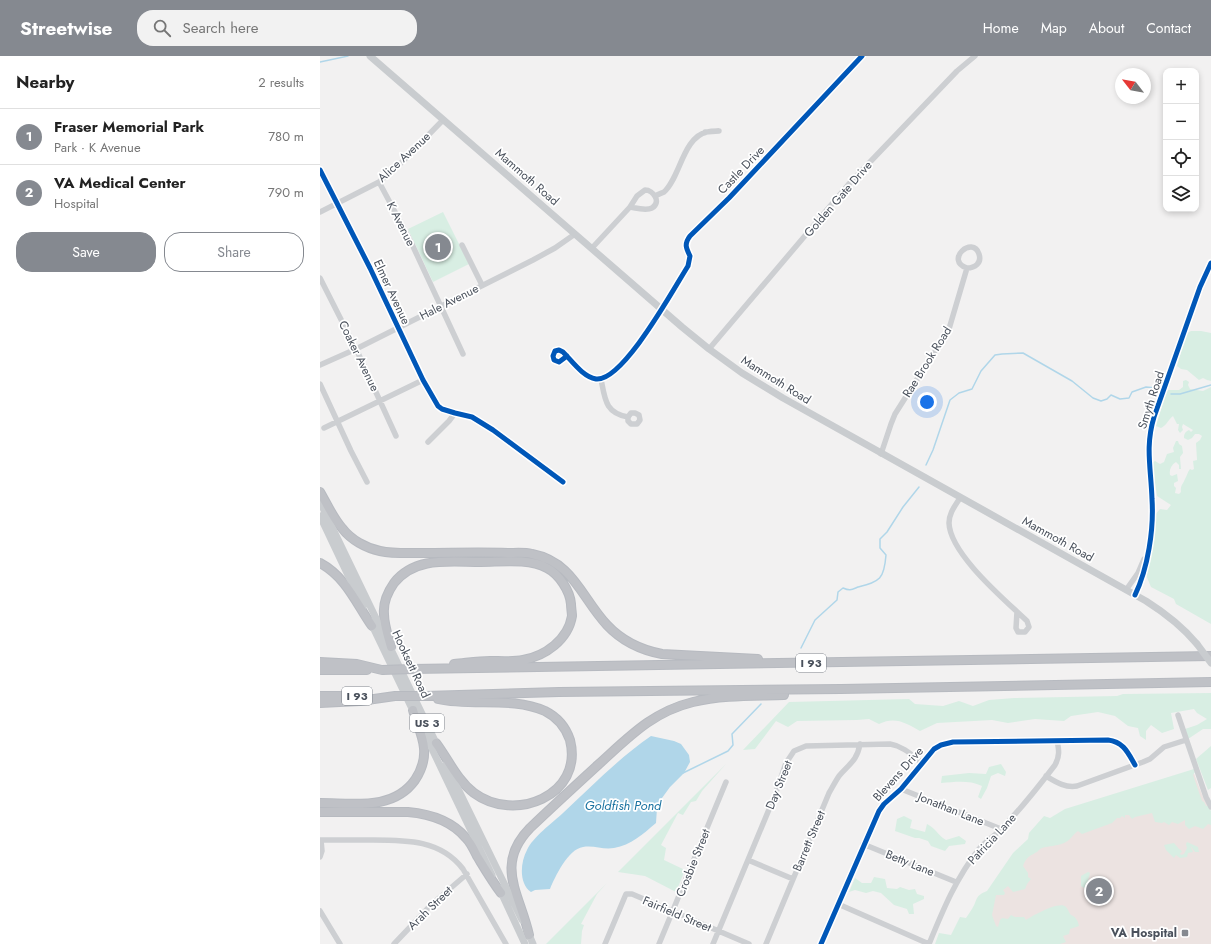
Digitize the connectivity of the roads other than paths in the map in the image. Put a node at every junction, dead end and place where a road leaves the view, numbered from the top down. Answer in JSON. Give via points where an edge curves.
{"nodes":[{"id":1,"x":370,"y":56,"type":"edge"},
{"id":2,"x":862,"y":56,"type":"edge"},
{"id":3,"x":975,"y":56,"type":"edge"},
{"id":4,"x":443,"y":120,"type":"junction"},
{"id":5,"x":705,"y":132,"type":"dead end"},
{"id":6,"x":320,"y":170,"type":"edge"},
{"id":7,"x":379,"y":182,"type":"junction"},
{"id":8,"x":655,"y":196,"type":"junction"},
{"id":9,"x":338,"y":203,"type":"junction"},
{"id":10,"x":630,"y":207,"type":"junction"},
{"id":11,"x":320,"y":212,"type":"edge"},
{"id":12,"x":575,"y":234,"type":"junction"},
{"id":13,"x":462,"y":246,"type":"dead end"},
{"id":14,"x":592,"y":248,"type":"junction"},
{"id":15,"x":1211,"y":264,"type":"edge"},
{"id":16,"x":967,"y":268,"type":"dead end"},
{"id":17,"x":320,"y":278,"type":"edge"},
{"id":18,"x":482,"y":286,"type":"junction"},
{"id":19,"x":441,"y":306,"type":"junction"},
{"id":20,"x":661,"y":309,"type":"junction"},
{"id":21,"x":398,"y":328,"type":"junction"},
{"id":22,"x":356,"y":349,"type":"junction"},
{"id":23,"x":709,"y":349,"type":"junction"},
{"id":24,"x":464,"y":354,"type":"dead end"},
{"id":25,"x":567,"y":356,"type":"dead end"},
{"id":26,"x":320,"y":366,"type":"edge"},
{"id":27,"x":601,"y":379,"type":"junction"},
{"id":28,"x":423,"y":380,"type":"junction"},
{"id":29,"x":320,"y":384,"type":"edge"},
{"id":30,"x":380,"y":400,"type":"junction"},
{"id":31,"x":455,"y":413,"type":"junction"},
{"id":32,"x":628,"y":417,"type":"dead end"},
{"id":33,"x":338,"y":421,"type":"junction"},
{"id":34,"x":324,"y":428,"type":"dead end"},
{"id":35,"x":396,"y":436,"type":"dead end"},
{"id":36,"x":428,"y":442,"type":"dead end"},
{"id":37,"x":881,"y":454,"type":"junction"},
{"id":38,"x":367,"y":482,"type":"dead end"},
{"id":39,"x":563,"y":482,"type":"dead end"},
{"id":40,"x":320,"y":492,"type":"edge"},
{"id":41,"x":960,"y":498,"type":"junction"},
{"id":42,"x":320,"y":502,"type":"edge"},
{"id":43,"x":320,"y":516,"type":"edge"},
{"id":44,"x":1147,"y":552,"type":"junction"},
{"id":45,"x":320,"y":563,"type":"edge"},
{"id":46,"x":1126,"y":590,"type":"junction"},
{"id":47,"x":1135,"y":595,"type":"junction"},
{"id":48,"x":1017,"y":612,"type":"dead end"},
{"id":49,"x":372,"y":626,"type":"junction"},
{"id":50,"x":391,"y":647,"type":"junction"},
{"id":51,"x":1211,"y":656,"type":"edge"},
{"id":52,"x":320,"y":662,"type":"edge"},
{"id":53,"x":1211,"y":663,"type":"edge"},
{"id":54,"x":784,"y":664,"type":"junction"},
{"id":55,"x":430,"y":669,"type":"junction"},
{"id":56,"x":320,"y":670,"type":"edge"},
{"id":57,"x":382,"y":670,"type":"junction"},
{"id":58,"x":1211,"y":682,"type":"edge"},
{"id":59,"x":841,"y":689,"type":"junction"},
{"id":60,"x":320,"y":696,"type":"edge"},
{"id":61,"x":395,"y":696,"type":"junction"},
{"id":62,"x":425,"y":696,"type":"junction"},
{"id":63,"x":320,"y":703,"type":"edge"},
{"id":64,"x":413,"y":710,"type":"junction"},
{"id":65,"x":1178,"y":716,"type":"dead end"},
{"id":66,"x":1057,"y":740,"type":"junction"},
{"id":67,"x":1186,"y":740,"type":"junction"},
{"id":68,"x":436,"y":743,"type":"junction"},
{"id":69,"x":860,"y":744,"type":"junction"},
{"id":70,"x":922,"y":764,"type":"junction"},
{"id":71,"x":1136,"y":765,"type":"junction"},
{"id":72,"x":1046,"y":776,"type":"junction"},
{"id":73,"x":726,"y":782,"type":"dead end"},
{"id":74,"x":901,"y":789,"type":"junction"},
{"id":75,"x":320,"y":803,"type":"edge"},
{"id":76,"x":1211,"y":807,"type":"edge"},
{"id":77,"x":320,"y":812,"type":"edge"},
{"id":78,"x":1001,"y":829,"type":"junction"},
{"id":79,"x":320,"y":840,"type":"edge"},
{"id":80,"x":864,"y":844,"type":"junction"},
{"id":81,"x":320,"y":858,"type":"edge"},
{"id":82,"x":748,"y":860,"type":"junction"},
{"id":83,"x":467,"y":874,"type":"junction"},
{"id":84,"x":794,"y":879,"type":"junction"},
{"id":85,"x":956,"y":882,"type":"junction"},
{"id":86,"x":501,"y":893,"type":"junction"},
{"id":87,"x":838,"y":904,"type":"junction"},
{"id":88,"x":320,"y":910,"type":"edge"},
{"id":89,"x":672,"y":912,"type":"junction"},
{"id":90,"x":718,"y":931,"type":"junction"},
{"id":91,"x":529,"y":935,"type":"junction"},
{"id":92,"x":340,"y":944,"type":"edge"},
{"id":93,"x":394,"y":944,"type":"edge"},
{"id":94,"x":506,"y":944,"type":"edge"},
{"id":95,"x":525,"y":944,"type":"edge"},
{"id":96,"x":533,"y":944,"type":"edge"},
{"id":97,"x":605,"y":944,"type":"edge"},
{"id":98,"x":659,"y":944,"type":"edge"},
{"id":99,"x":713,"y":944,"type":"edge"},
{"id":100,"x":748,"y":944,"type":"edge"},
{"id":101,"x":766,"y":944,"type":"edge"},
{"id":102,"x":821,"y":944,"type":"edge"},
{"id":103,"x":929,"y":944,"type":"edge"}],
"edges":[{"from":1,"to":4,"type":"main road","name":"Mammoth Road"},
{"from":2,"to":20,"type":"street","name":"Castle Drive","via":[[690,236],[685,244],[690,261]]},
{"from":3,"to":23,"type":"street","name":"Golden Gate Drive","via":[[957,71],[848,185]]},
{"from":4,"to":7,"type":"street","name":"Alice Avenue"},
{"from":4,"to":12,"type":"main road","name":"Mammoth Road"},
{"from":5,"to":8,"type":"street","via":[[687,150],[664,192]]},
{"from":6,"to":9,"type":"street","name":"Elmer Avenue"},
{"from":7,"to":9,"type":"street","name":"Alice Avenue"},
{"from":7,"to":19,"type":"street","name":"K Avenue"},
{"from":8,"to":10,"type":"street","via":[[656,203],[651,208]]},
{"from":8,"to":10,"type":"street","via":[[651,191],[645,190],[637,196]]},
{"from":9,"to":11,"type":"street","name":"Alice Avenue"},
{"from":9,"to":21,"type":"street","name":"Elmer Avenue"},
{"from":10,"to":14,"type":"street"},
{"from":12,"to":14,"type":"main road","name":"Mammoth Road"},
{"from":12,"to":18,"type":"street","name":"Hale Avenue","via":[[555,248]]},
{"from":13,"to":18,"type":"street"},
{"from":14,"to":20,"type":"main road","name":"Mammoth Road"},
{"from":15,"to":44,"type":"street","name":"Smyth Road","via":[[1200,287],[1149,434],[1152,507]]},
{"from":16,"to":37,"type":"street","name":"Rae Brook Road","via":[[949,329],[895,414]]},
{"from":17,"to":22,"type":"street","name":"Coaker Avenue"},
{"from":18,"to":19,"type":"street","name":"Hale Avenue"},
{"from":19,"to":21,"type":"street","name":"Hale Avenue"},
{"from":19,"to":24,"type":"street","name":"K Avenue"},
{"from":20,"to":23,"type":"main road","name":"Mammoth Road"},
{"from":20,"to":27,"type":"street","name":"Castle Drive","via":[[633,352]]},
{"from":21,"to":22,"type":"street","name":"Hale Avenue"},
{"from":21,"to":28,"type":"street","name":"Elmer Avenue"},
{"from":22,"to":26,"type":"street","name":"Hale Avenue"},
{"from":22,"to":30,"type":"street","name":"Coaker Avenue"},
{"from":23,"to":37,"type":"main road","name":"Mammoth Road","via":[[783,398]]},
{"from":25,"to":27,"type":"street","via":[[586,374]]},
{"from":27,"to":32,"type":"street","via":[[608,406],[616,414]]},
{"from":28,"to":30,"type":"street"},
{"from":28,"to":31,"type":"street","name":"Elmer Avenue","via":[[438,406]]},
{"from":29,"to":33,"type":"street"},
{"from":30,"to":33,"type":"street"},
{"from":30,"to":35,"type":"street","name":"Coaker Avenue"},
{"from":31,"to":36,"type":"street"},
{"from":31,"to":39,"type":"street","name":"Elmer Avenue","via":[[472,416]]},
{"from":33,"to":34,"type":"street"},
{"from":33,"to":38,"type":"street"},
{"from":37,"to":41,"type":"main road","name":"Mammoth Road"},
{"from":40,"to":54,"type":"highway","via":[[342,529],[357,541],[382,552],[531,553],[551,560],[574,579],[607,625],[622,638],[640,648],[662,654],[760,659]]},
{"from":41,"to":46,"type":"main road","name":"Mammoth Road"},
{"from":41,"to":48,"type":"street","via":[[949,518],[950,532],[956,545],[986,581]]},
{"from":42,"to":50,"type":"main road","name":"Hooksett Road","number":"US 3"},
{"from":43,"to":49,"type":"main road","name":"Hooksett Road","number":"US 3"},
{"from":44,"to":46,"type":"street","name":"Smyth Road","via":[[1138,574]]},
{"from":44,"to":47,"type":"street","name":"Smyth Road","via":[[1146,567]]},
{"from":45,"to":49,"type":"highway","via":[[341,578]]},
{"from":46,"to":47,"type":"main road","name":"Mammoth Road"},
{"from":47,"to":53,"type":"main road","name":"Mammoth Road","bridge":true,"via":[[1173,619]]},
{"from":49,"to":64,"type":"main road","name":"Hooksett Road","number":"US 3"},
{"from":50,"to":55,"type":"highway","via":[[384,616],[385,600],[398,578],[418,565],[435,562],[535,564],[547,568],[565,586],[571,601],[572,616],[566,632],[554,646],[542,654],[522,660],[442,665]]},
{"from":50,"to":68,"type":"main road","name":"Hooksett Road","number":"US 3"},
{"from":51,"to":54,"type":"highway","number":"I 93"},
{"from":52,"to":57,"type":"highway","via":[[357,664]]},
{"from":54,"to":55,"type":"highway","number":"I 93"},
{"from":55,"to":57,"type":"highway","number":"I 93","bridge":true},
{"from":56,"to":57,"type":"highway","number":"I 93"},
{"from":58,"to":59,"type":"highway","number":"I 93"},
{"from":59,"to":62,"type":"highway","number":"I 93"},
{"from":59,"to":91,"type":"highway","via":[[800,695],[704,699],[680,705],[638,728],[523,834],[515,847],[511,874]]},
{"from":60,"to":61,"type":"highway","number":"I 93"},
{"from":61,"to":62,"type":"highway","number":"I 93","bridge":true},
{"from":61,"to":63,"type":"highway"},
{"from":62,"to":68,"type":"highway","via":[[452,701],[522,704],[538,708],[557,720],[568,736],[572,749],[571,766],[565,779],[546,797],[523,805],[502,805],[489,801],[462,782]]},
{"from":64,"to":75,"type":"highway","via":[[424,754],[420,770],[411,786],[393,799],[382,802]]},
{"from":64,"to":86,"type":"main road","name":"Hooksett Road","number":"US 3"},
{"from":65,"to":67,"type":"street"},
{"from":66,"to":70,"type":"street","name":"Blevens Drive","via":[[949,742],[937,746]]},
{"from":66,"to":71,"type":"street","name":"Blevens Drive","via":[[1116,742],[1126,749]]},
{"from":66,"to":72,"type":"street","name":"Patricia Lane","via":[[1060,750],[1058,760]]},
{"from":67,"to":71,"type":"street","via":[[1164,748]]},
{"from":67,"to":76,"type":"street"},
{"from":68,"to":91,"type":"main road","name":"Hooksett Road","number":"US 3"},
{"from":69,"to":70,"type":"street","name":"Day Street","via":[[897,745]]},
{"from":69,"to":82,"type":"street","name":"Day Street","via":[[806,746],[794,751],[786,763]]},
{"from":69,"to":84,"type":"street","name":"Barrett Street","via":[[854,761],[829,793]]},
{"from":70,"to":74,"type":"street","name":"Blevens Drive"},
{"from":71,"to":72,"type":"street","via":[[1072,786],[1063,785]]},
{"from":72,"to":78,"type":"street","name":"Patricia Lane"},
{"from":73,"to":89,"type":"street","name":"Crosbie Street"},
{"from":74,"to":78,"type":"street","name":"Jonathan Lane"},
{"from":74,"to":80,"type":"street","name":"Blevens Drive","via":[[881,808]]},
{"from":77,"to":86,"type":"highway","via":[[408,812],[440,819],[456,828],[467,839],[491,881]]},
{"from":78,"to":85,"type":"street","name":"Patricia Lane","via":[[980,848]]},
{"from":79,"to":81,"type":"street"},
{"from":79,"to":83,"type":"street","via":[[400,840],[426,843],[453,858]]},
{"from":80,"to":85,"type":"street","name":"Betty Lane"},
{"from":80,"to":87,"type":"street","name":"Blevens Drive"},
{"from":82,"to":84,"type":"street"},
{"from":82,"to":90,"type":"street","name":"Day Street"},
{"from":83,"to":93,"type":"street","name":"Arah Street","via":[[431,905]]},
{"from":83,"to":94,"type":"street"},
{"from":84,"to":101,"type":"street","name":"Barrett Street"},
{"from":85,"to":103,"type":"street","name":"Patricia Lane"},
{"from":86,"to":95,"type":"main road","name":"Hooksett Road","number":"US 3"},
{"from":87,"to":102,"type":"street","name":"Blevens Drive"},
{"from":87,"to":103,"type":"street"},
{"from":88,"to":92,"type":"street"},
{"from":89,"to":90,"type":"street","name":"Fairfield Street"},
{"from":89,"to":97,"type":"street","name":"Fairfield Street","via":[[632,894],[626,894]]},
{"from":89,"to":98,"type":"street","name":"Crosbie Street"},
{"from":90,"to":99,"type":"street","name":"Day Street"},
{"from":90,"to":100,"type":"street","name":"Fairfield Street"},
{"from":91,"to":96,"type":"main road","name":"Hooksett Road","number":"US 3"}]}
